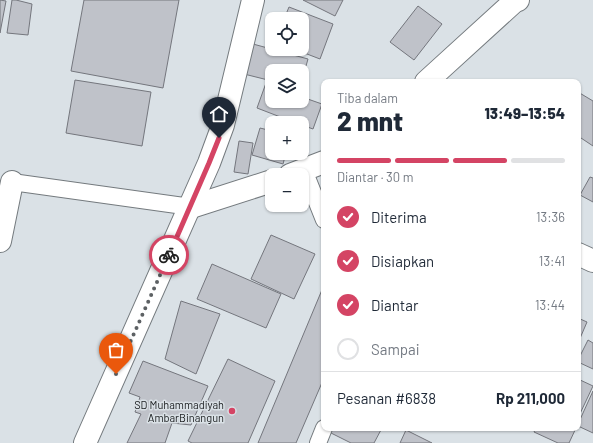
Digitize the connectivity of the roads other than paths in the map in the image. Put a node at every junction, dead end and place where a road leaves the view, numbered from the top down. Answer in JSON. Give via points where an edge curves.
{"nodes":[{"id":1,"x":253,"y":0,"type":"edge"},
{"id":2,"x":517,"y":0,"type":"edge"},
{"id":3,"x":429,"y":79,"type":"edge"},
{"id":4,"x":321,"y":163,"type":"edge"},
{"id":5,"x":309,"y":168,"type":"edge"},
{"id":6,"x":12,"y":182,"type":"joint"},
{"id":7,"x":265,"y":183,"type":"edge"},
{"id":8,"x":309,"y":194,"type":"edge"},
{"id":9,"x":190,"y":207,"type":"junction"},
{"id":10,"x":321,"y":215,"type":"edge"},
{"id":11,"x":0,"y":241,"type":"edge"},
{"id":12,"x":581,"y":255,"type":"edge"},
{"id":13,"x":593,"y":261,"type":"edge"},
{"id":14,"x":323,"y":431,"type":"edge"},
{"id":15,"x":84,"y":443,"type":"edge"},
{"id":16,"x":318,"y":443,"type":"edge"}],
"edges":[{"from":1,"to":9,"type":"street","via":[[223,125]]},
{"from":2,"to":3,"type":"street"},
{"from":4,"to":5,"type":"street"},
{"from":6,"to":9,"type":"lane"},
{"from":6,"to":11,"type":"street"},
{"from":7,"to":9,"type":"street"},
{"from":8,"to":10,"type":"lane"},
{"from":9,"to":15,"type":"street"},
{"from":12,"to":13,"type":"street"},
{"from":14,"to":16,"type":"lane"}]}
